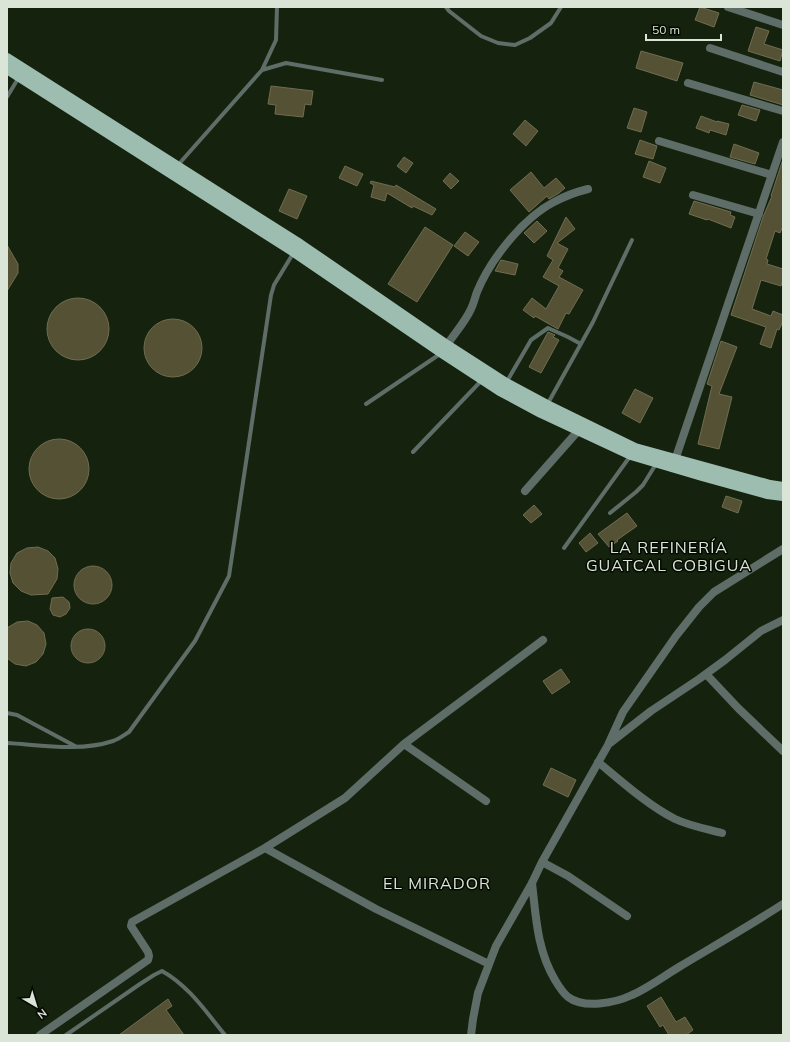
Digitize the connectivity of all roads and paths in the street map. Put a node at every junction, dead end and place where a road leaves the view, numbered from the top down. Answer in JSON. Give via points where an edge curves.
{"nodes":[{"id":1,"x":277,"y":7,"type":"edge"},
{"id":2,"x":446,"y":7,"type":"edge"},
{"id":3,"x":561,"y":7,"type":"edge"},
{"id":4,"x":728,"y":7,"type":"edge"},
{"id":5,"x":783,"y":25,"type":"edge"},
{"id":6,"x":710,"y":48,"type":"dead end"},
{"id":7,"x":7,"y":58,"type":"edge"},
{"id":8,"x":7,"y":69,"type":"edge"},
{"id":9,"x":262,"y":70,"type":"junction"},
{"id":10,"x":783,"y":72,"type":"edge"},
{"id":11,"x":19,"y":76,"type":"junction"},
{"id":12,"x":382,"y":80,"type":"dead end"},
{"id":13,"x":688,"y":83,"type":"dead end"},
{"id":14,"x":7,"y":96,"type":"edge"},
{"id":15,"x":783,"y":111,"type":"edge"},
{"id":16,"x":659,"y":141,"type":"dead end"},
{"id":17,"x":783,"y":142,"type":"edge"},
{"id":18,"x":177,"y":166,"type":"junction"},
{"id":19,"x":772,"y":175,"type":"junction"},
{"id":20,"x":588,"y":189,"type":"dead end"},
{"id":21,"x":693,"y":195,"type":"dead end"},
{"id":22,"x":759,"y":214,"type":"junction"},
{"id":23,"x":632,"y":240,"type":"dead end"},
{"id":24,"x":294,"y":252,"type":"junction"},
{"id":25,"x":581,"y":344,"type":"junction"},
{"id":26,"x":444,"y":349,"type":"junction"},
{"id":27,"x":483,"y":379,"type":"junction"},
{"id":28,"x":506,"y":382,"type":"junction"},
{"id":29,"x":366,"y":404,"type":"dead end"},
{"id":30,"x":547,"y":405,"type":"junction"},
{"id":31,"x":578,"y":431,"type":"junction"},
{"id":32,"x":413,"y":452,"type":"dead end"},
{"id":33,"x":631,"y":455,"type":"junction"},
{"id":34,"x":657,"y":463,"type":"junction"},
{"id":35,"x":674,"y":463,"type":"junction"},
{"id":36,"x":783,"y":487,"type":"edge"},
{"id":37,"x":525,"y":491,"type":"dead end"},
{"id":38,"x":783,"y":496,"type":"edge"},
{"id":39,"x":610,"y":513,"type":"dead end"},
{"id":40,"x":564,"y":548,"type":"dead end"},
{"id":41,"x":783,"y":549,"type":"edge"},
{"id":42,"x":783,"y":620,"type":"edge"},
{"id":43,"x":543,"y":640,"type":"dead end"},
{"id":44,"x":706,"y":674,"type":"junction"},
{"id":45,"x":7,"y":713,"type":"edge"},
{"id":46,"x":7,"y":743,"type":"edge"},
{"id":47,"x":404,"y":744,"type":"junction"},
{"id":48,"x":608,"y":745,"type":"junction"},
{"id":49,"x":77,"y":747,"type":"junction"},
{"id":50,"x":783,"y":751,"type":"edge"},
{"id":51,"x":598,"y":762,"type":"junction"},
{"id":52,"x":486,"y":801,"type":"dead end"},
{"id":53,"x":722,"y":833,"type":"dead end"},
{"id":54,"x":265,"y":848,"type":"junction"},
{"id":55,"x":542,"y":862,"type":"junction"},
{"id":56,"x":532,"y":883,"type":"junction"},
{"id":57,"x":783,"y":904,"type":"edge"},
{"id":58,"x":626,"y":916,"type":"dead end"},
{"id":59,"x":489,"y":964,"type":"junction"},
{"id":60,"x":40,"y":1035,"type":"edge"},
{"id":61,"x":66,"y":1035,"type":"edge"},
{"id":62,"x":225,"y":1035,"type":"edge"},
{"id":63,"x":471,"y":1035,"type":"edge"}],
"edges":[{"from":1,"to":9,"type":"lane","via":[[276,40]]},
{"from":2,"to":3,"type":"lane","via":[[480,36],[498,43],[515,45],[551,23]]},
{"from":4,"to":5,"type":"street"},
{"from":6,"to":10,"type":"street"},
{"from":7,"to":18,"type":"main road"},
{"from":8,"to":11,"type":"main road"},
{"from":9,"to":12,"type":"lane","via":[[286,63]]},
{"from":9,"to":18,"type":"lane"},
{"from":11,"to":14,"type":"lane"},
{"from":11,"to":24,"type":"main road"},
{"from":13,"to":15,"type":"street"},
{"from":16,"to":19,"type":"street"},
{"from":17,"to":19,"type":"street"},
{"from":18,"to":26,"type":"main road","via":[[300,244]]},
{"from":19,"to":22,"type":"street"},
{"from":20,"to":26,"type":"street","via":[[553,202],[531,218],[513,237],[496,256],[477,291],[471,310]]},
{"from":21,"to":22,"type":"street"},
{"from":22,"to":35,"type":"street"},
{"from":23,"to":25,"type":"lane"},
{"from":24,"to":26,"type":"main road"},
{"from":24,"to":49,"type":"lane","via":[[279,275],[271,295],[229,576],[195,641],[129,732],[114,741]]},
{"from":25,"to":28,"type":"lane","via":[[548,328],[531,340]]},
{"from":25,"to":30,"type":"lane"},
{"from":26,"to":27,"type":"main road"},
{"from":26,"to":28,"type":"main road"},
{"from":26,"to":29,"type":"lane"},
{"from":27,"to":31,"type":"main road","via":[[500,391]]},
{"from":27,"to":32,"type":"lane"},
{"from":28,"to":30,"type":"main road"},
{"from":30,"to":35,"type":"main road","via":[[635,448]]},
{"from":31,"to":33,"type":"main road"},
{"from":31,"to":37,"type":"street"},
{"from":33,"to":34,"type":"main road"},
{"from":33,"to":40,"type":"lane"},
{"from":34,"to":35,"type":"main road"},
{"from":34,"to":39,"type":"lane","via":[[640,489]]},
{"from":35,"to":36,"type":"main road"},
{"from":35,"to":38,"type":"main road","via":[[767,494]]},
{"from":41,"to":48,"type":"street","via":[[714,592],[699,607],[623,712]]},
{"from":42,"to":44,"type":"street","via":[[761,631]]},
{"from":43,"to":47,"type":"street"},
{"from":44,"to":48,"type":"street","via":[[651,711]]},
{"from":44,"to":50,"type":"street"},
{"from":45,"to":49,"type":"lane","via":[[17,715]]},
{"from":46,"to":49,"type":"lane"},
{"from":47,"to":52,"type":"street"},
{"from":47,"to":54,"type":"street","via":[[345,798]]},
{"from":48,"to":51,"type":"street"},
{"from":51,"to":53,"type":"street","via":[[674,818]]},
{"from":51,"to":55,"type":"street"},
{"from":54,"to":59,"type":"street","via":[[376,909]]},
{"from":54,"to":60,"type":"street","via":[[132,922],[131,926],[148,952],[148,960]]},
{"from":55,"to":56,"type":"street"},
{"from":55,"to":58,"type":"street","via":[[568,876]]},
{"from":56,"to":57,"type":"street","via":[[537,928],[548,968],[567,996],[588,1003],[606,1003],[632,995]]},
{"from":56,"to":59,"type":"street","via":[[496,946]]},
{"from":59,"to":63,"type":"street","via":[[478,992]]},
{"from":61,"to":62,"type":"lane","via":[[162,972],[174,978],[189,992]]}]}
